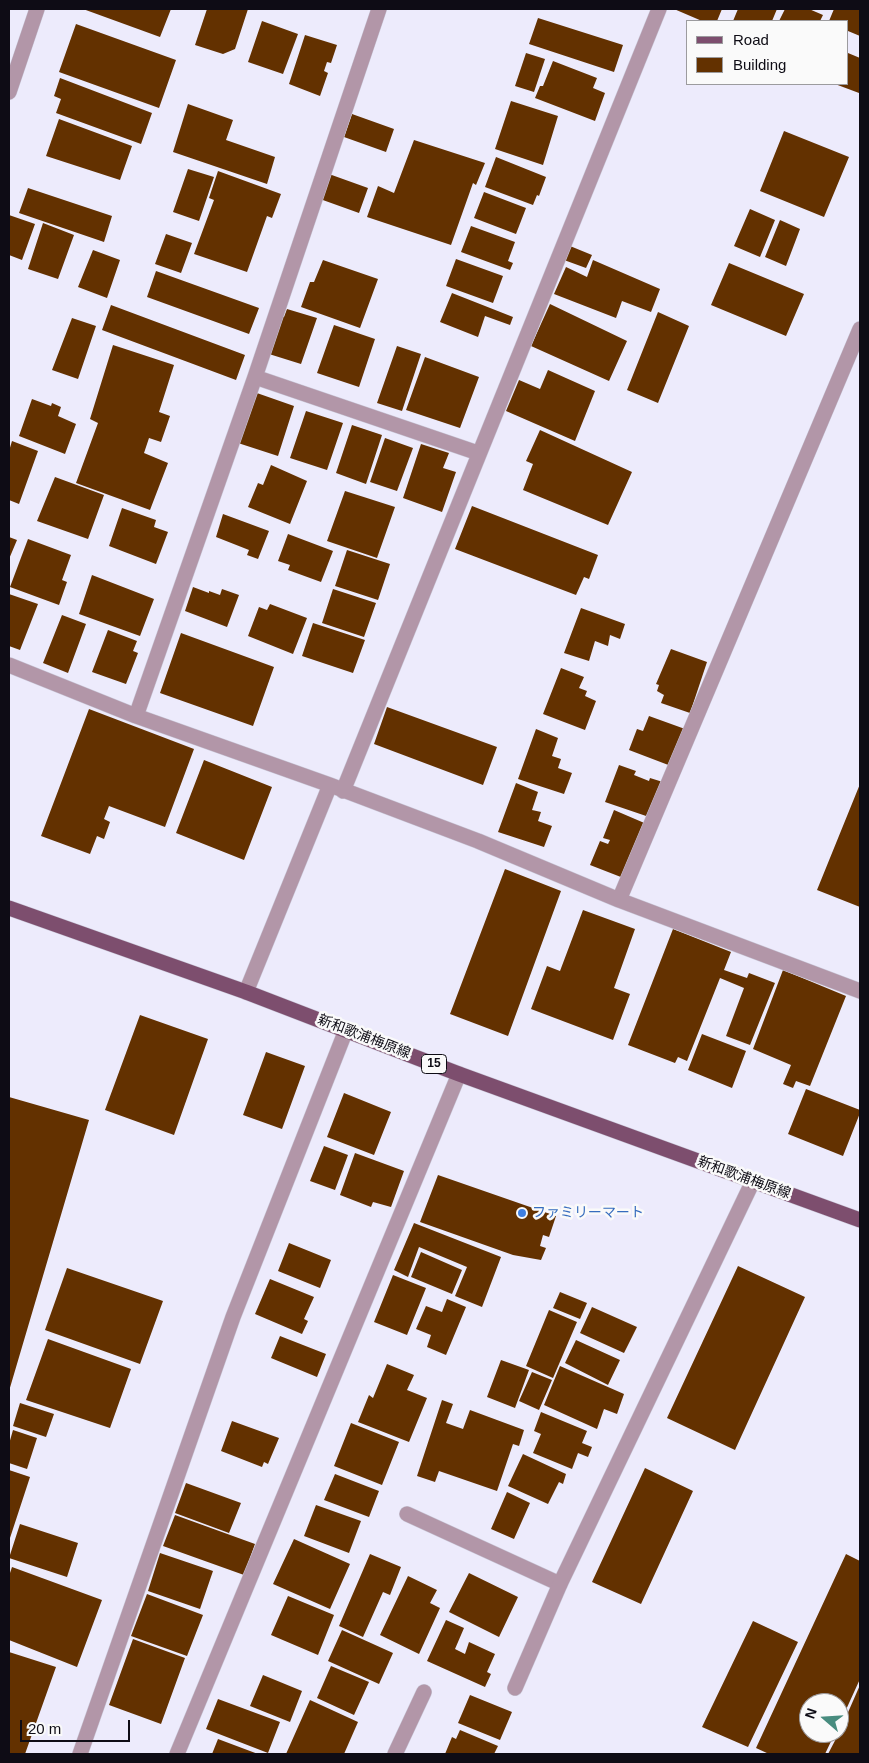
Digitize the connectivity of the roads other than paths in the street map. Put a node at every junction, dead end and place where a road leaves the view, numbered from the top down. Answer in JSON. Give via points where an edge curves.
{"nodes":[{"id":1,"x":37,"y":9,"type":"edge"},
{"id":2,"x":379,"y":9,"type":"edge"},
{"id":3,"x":658,"y":9,"type":"edge"},
{"id":4,"x":9,"y":92,"type":"edge"},
{"id":5,"x":860,"y":329,"type":"edge"},
{"id":6,"x":255,"y":377,"type":"junction"},
{"id":7,"x":478,"y":453,"type":"junction"},
{"id":8,"x":9,"y":665,"type":"edge"},
{"id":9,"x":136,"y":716,"type":"junction"},
{"id":10,"x":337,"y":788,"type":"junction"},
{"id":11,"x":619,"y":900,"type":"junction"},
{"id":12,"x":9,"y":908,"type":"edge"},
{"id":13,"x":860,"y":991,"type":"edge"},
{"id":14,"x":246,"y":992,"type":"junction"},
{"id":15,"x":346,"y":1030,"type":"junction"},
{"id":16,"x":459,"y":1074,"type":"junction"},
{"id":17,"x":752,"y":1181,"type":"junction"},
{"id":18,"x":860,"y":1220,"type":"edge"},
{"id":19,"x":407,"y":1514,"type":"dead end"},
{"id":20,"x":560,"y":1584,"type":"junction"},
{"id":21,"x":515,"y":1688,"type":"dead end"},
{"id":22,"x":424,"y":1692,"type":"dead end"},
{"id":23,"x":80,"y":1754,"type":"edge"},
{"id":24,"x":177,"y":1754,"type":"edge"},
{"id":25,"x":395,"y":1754,"type":"edge"}],
"edges":[{"from":1,"to":4,"type":"street"},
{"from":2,"to":6,"type":"street"},
{"from":3,"to":7,"type":"street"},
{"from":5,"to":11,"type":"street"},
{"from":6,"to":7,"type":"street"},
{"from":6,"to":9,"type":"street"},
{"from":7,"to":10,"type":"street"},
{"from":8,"to":9,"type":"street"},
{"from":9,"to":10,"type":"street"},
{"from":10,"to":11,"type":"street","via":[[478,841]]},
{"from":10,"to":14,"type":"street"},
{"from":11,"to":13,"type":"street"},
{"from":12,"to":14,"type":"main road","name":"新和歌浦梅原線","number":"15"},
{"from":14,"to":15,"type":"main road","name":"新和歌浦梅原線","number":"15"},
{"from":15,"to":16,"type":"main road","name":"新和歌浦梅原線","number":"15"},
{"from":15,"to":23,"type":"street","via":[[232,1317]]},
{"from":16,"to":17,"type":"main road","name":"新和歌浦梅原線","number":"15"},
{"from":16,"to":24,"type":"street"},
{"from":17,"to":18,"type":"main road","name":"新和歌浦梅原線","number":"15"},
{"from":17,"to":20,"type":"street"},
{"from":19,"to":20,"type":"street"},
{"from":20,"to":21,"type":"street"},
{"from":22,"to":25,"type":"street"}]}
